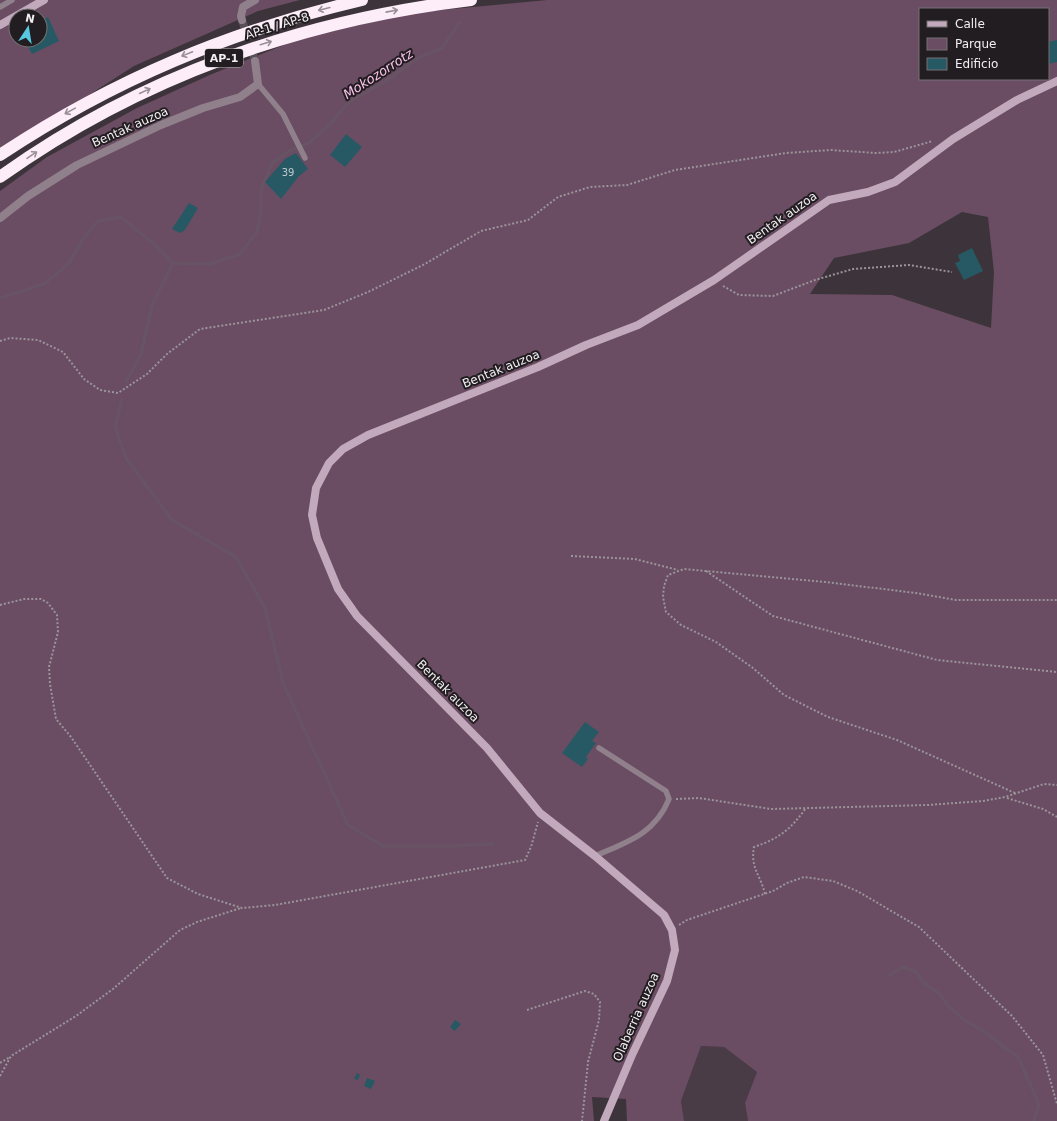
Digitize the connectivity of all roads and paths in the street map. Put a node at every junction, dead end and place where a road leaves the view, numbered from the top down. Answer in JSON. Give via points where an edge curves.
{"nodes":[{"id":1,"x":12,"y":0,"type":"edge"},
{"id":2,"x":44,"y":0,"type":"edge"},
{"id":3,"x":255,"y":0,"type":"edge"},
{"id":4,"x":362,"y":0,"type":"edge"},
{"id":5,"x":472,"y":0,"type":"edge"},
{"id":6,"x":0,"y":7,"type":"edge"},
{"id":7,"x":242,"y":20,"type":"tunnel mouth"},
{"id":8,"x":0,"y":25,"type":"edge"},
{"id":9,"x":255,"y":61,"type":"tunnel mouth"},
{"id":10,"x":1057,"y":81,"type":"edge"},
{"id":11,"x":258,"y":84,"type":"junction"},
{"id":12,"x":935,"y":140,"type":"dead end"},
{"id":13,"x":0,"y":155,"type":"edge"},
{"id":14,"x":305,"y":158,"type":"dead end"},
{"id":15,"x":0,"y":177,"type":"edge"},
{"id":16,"x":0,"y":218,"type":"edge"},
{"id":17,"x":952,"y":272,"type":"dead end"},
{"id":18,"x":714,"y":280,"type":"junction"},
{"id":19,"x":0,"y":341,"type":"edge"},
{"id":20,"x":571,"y":556,"type":"dead end"},
{"id":21,"x":679,"y":570,"type":"junction"},
{"id":22,"x":706,"y":571,"type":"junction"},
{"id":23,"x":1057,"y":600,"type":"edge"},
{"id":24,"x":0,"y":605,"type":"edge"},
{"id":25,"x":1057,"y":672,"type":"edge"},
{"id":26,"x":599,"y":748,"type":"dead end"},
{"id":27,"x":1057,"y":785,"type":"edge"},
{"id":28,"x":1015,"y":793,"type":"junction"},
{"id":29,"x":1005,"y":797,"type":"junction"},
{"id":30,"x":669,"y":799,"type":"junction"},
{"id":31,"x":806,"y":808,"type":"junction"},
{"id":32,"x":540,"y":813,"type":"junction"},
{"id":33,"x":1057,"y":817,"type":"edge"},
{"id":34,"x":595,"y":856,"type":"junction"},
{"id":35,"x":765,"y":894,"type":"junction"},
{"id":36,"x":242,"y":908,"type":"junction"},
{"id":37,"x":672,"y":930,"type":"junction"},
{"id":38,"x":527,"y":1010,"type":"dead end"},
{"id":39,"x":11,"y":1056,"type":"junction"},
{"id":40,"x":0,"y":1064,"type":"edge"},
{"id":41,"x":0,"y":1076,"type":"edge"},
{"id":42,"x":1057,"y":1104,"type":"edge"},
{"id":43,"x":582,"y":1121,"type":"edge"},
{"id":44,"x":604,"y":1121,"type":"edge"}],
"edges":[{"from":1,"to":6,"type":"lane"},
{"from":2,"to":8,"type":"street"},
{"from":3,"to":7,"type":"street","via":[[243,7]]},
{"from":4,"to":13,"type":"highway","name":"AP-1 / AP-8","number":"AP-1","one_way":true,"via":[[318,10],[247,32],[171,61],[68,112]]},
{"from":15,"to":5,"type":"highway","name":"AP-1 / AP-8","number":"AP-1","one_way":true,"via":[[36,152],[105,111],[214,61],[329,25],[407,8]]},
{"from":9,"to":11,"type":"street"},
{"from":10,"to":18,"type":"street","name":"Bentak auzoa","via":[[1017,100],[953,139],[895,182],[868,192],[829,200]]},
{"from":11,"to":14,"type":"lane","via":[[283,114]]},
{"from":11,"to":16,"type":"street","name":"Bentak auzoa","via":[[240,97],[161,125],[77,165],[28,196]]},
{"from":12,"to":19,"type":"path","via":[[894,152],[831,150],[786,153],[675,170],[626,184],[590,187],[558,197],[528,220],[481,230],[416,268],[324,310],[200,329],[167,354],[147,374],[118,393],[100,390],[84,379],[63,352],[38,340],[10,338]]},
{"from":17,"to":18,"type":"path","via":[[909,265],[853,269],[773,296],[739,295]]},
{"from":18,"to":32,"type":"street","name":"Bentak auzoa","via":[[638,325],[368,435],[343,449],[329,463],[316,488],[312,515],[317,538],[338,588],[357,616],[487,748]]},
{"from":20,"to":21,"type":"path","via":[[635,559]]},
{"from":21,"to":22,"type":"path"},
{"from":21,"to":28,"type":"path","via":[[668,575],[664,586],[666,612],[753,668],[784,695],[828,717],[897,740]]},
{"from":22,"to":23,"type":"path","via":[[825,582],[956,600]]},
{"from":22,"to":25,"type":"path","via":[[773,616],[937,660]]},
{"from":24,"to":36,"type":"path","via":[[24,599],[41,599],[48,603],[57,615],[58,632],[49,667],[56,719],[167,878],[198,894]]},
{"from":26,"to":30,"type":"lane","via":[[666,792]]},
{"from":27,"to":28,"type":"path","via":[[1044,784]]},
{"from":28,"to":29,"type":"path"},
{"from":29,"to":31,"type":"path","via":[[936,804]]},
{"from":29,"to":33,"type":"path","via":[[1043,809]]},
{"from":30,"to":31,"type":"path","via":[[699,798],[771,809]]},
{"from":30,"to":34,"type":"lane","via":[[652,827]]},
{"from":31,"to":35,"type":"path","via":[[790,829],[778,838],[754,847],[753,866]]},
{"from":32,"to":34,"type":"street","name":"Olaberria auzoa"},
{"from":32,"to":36,"type":"path","via":[[525,860],[275,905]]},
{"from":34,"to":37,"type":"street","name":"Olaberria auzoa","via":[[664,916]]},
{"from":35,"to":37,"type":"path","via":[[687,920]]},
{"from":35,"to":42,"type":"path","via":[[787,882],[804,878],[833,881],[857,891],[919,927],[1012,1016],[1043,1055]]},
{"from":36,"to":39,"type":"path","via":[[180,930],[113,989],[76,1016]]},
{"from":37,"to":44,"type":"street","name":"Olaberria auzoa","via":[[675,950],[666,981]]},
{"from":38,"to":43,"type":"path","via":[[584,991],[594,994],[600,1002],[599,1020],[588,1062]]},
{"from":39,"to":40,"type":"path"},
{"from":39,"to":41,"type":"path"}]}
